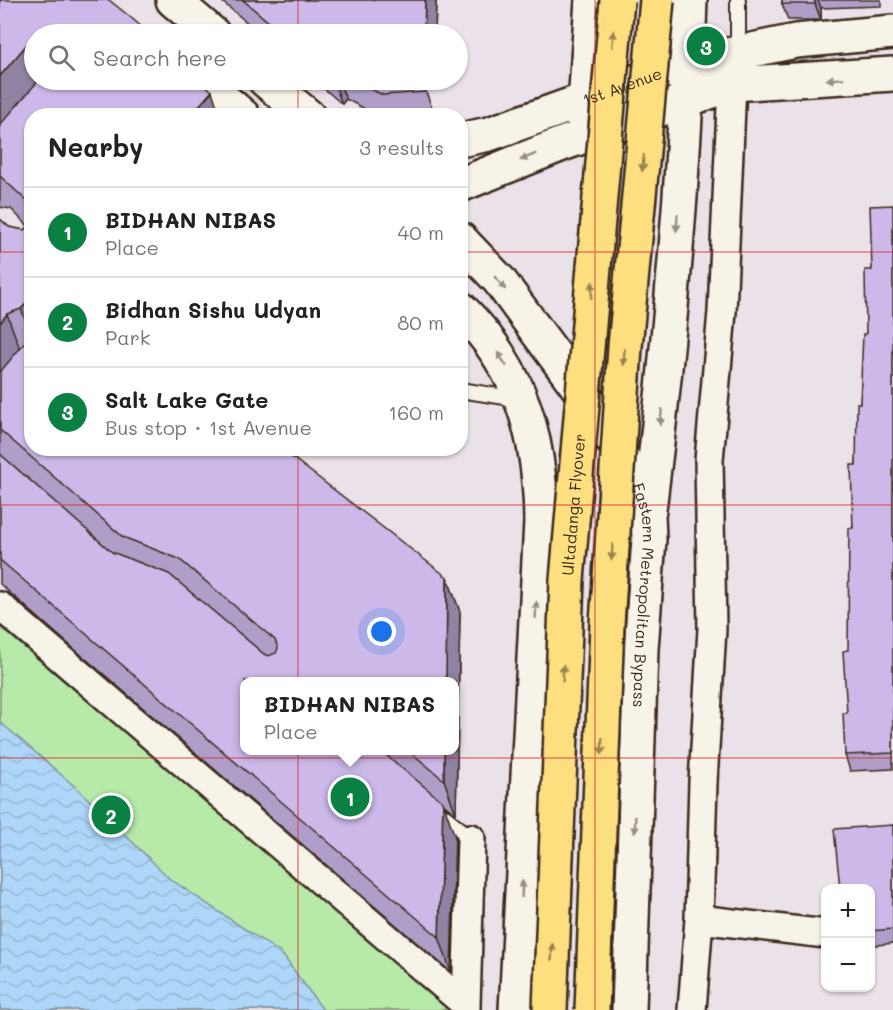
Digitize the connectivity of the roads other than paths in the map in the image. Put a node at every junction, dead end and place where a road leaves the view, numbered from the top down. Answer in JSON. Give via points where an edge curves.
{"nodes":[{"id":1,"x":173,"y":0,"type":"edge"},
{"id":2,"x":592,"y":0,"type":"edge"},
{"id":3,"x":617,"y":0,"type":"edge"},
{"id":4,"x":657,"y":0,"type":"edge"},
{"id":5,"x":690,"y":0,"type":"edge"},
{"id":6,"x":738,"y":0,"type":"edge"},
{"id":7,"x":201,"y":24,"type":"edge"},
{"id":8,"x":893,"y":32,"type":"edge"},
{"id":9,"x":738,"y":52,"type":"junction"},
{"id":10,"x":688,"y":63,"type":"junction"},
{"id":11,"x":893,"y":74,"type":"edge"},
{"id":12,"x":732,"y":84,"type":"junction"},
{"id":13,"x":213,"y":90,"type":"edge"},
{"id":14,"x":278,"y":90,"type":"edge"},
{"id":15,"x":585,"y":99,"type":"junction"},
{"id":16,"x":687,"y":102,"type":"junction"},
{"id":17,"x":234,"y":108,"type":"edge"},
{"id":18,"x":299,"y":108,"type":"edge"},
{"id":19,"x":583,"y":137,"type":"junction"},
{"id":20,"x":468,"y":138,"type":"edge"},
{"id":21,"x":468,"y":182,"type":"edge"},
{"id":22,"x":468,"y":248,"type":"edge"},
{"id":23,"x":468,"y":318,"type":"edge"},
{"id":24,"x":468,"y":391,"type":"edge"},
{"id":25,"x":522,"y":399,"type":"junction"},
{"id":26,"x":648,"y":515,"type":"junction"},
{"id":27,"x":0,"y":606,"type":"edge"},
{"id":28,"x":421,"y":798,"type":"edge"},
{"id":29,"x":471,"y":838,"type":"joint"},
{"id":30,"x":699,"y":919,"type":"junction"},
{"id":31,"x":821,"y":934,"type":"edge"},
{"id":32,"x":466,"y":1007,"type":"edge"},
{"id":33,"x":516,"y":1010,"type":"edge"},
{"id":34,"x":550,"y":1010,"type":"edge"},
{"id":35,"x":592,"y":1010,"type":"edge"},
{"id":36,"x":629,"y":1010,"type":"edge"},
{"id":37,"x":692,"y":1010,"type":"edge"}],
"edges":[{"from":1,"to":7,"type":"main road"},
{"from":2,"to":15,"type":"main road"},
{"from":34,"to":3,"type":"main road","name":"Ultadanga Flyover","one_way":true,"bridge":true,"via":[[567,580]]},
{"from":4,"to":35,"type":"main road","one_way":true,"bridge":true,"via":[[625,347],[607,624]]},
{"from":5,"to":10,"type":"main road"},
{"from":6,"to":9,"type":"lane"},
{"from":8,"to":9,"type":"main road","name":"1st Avenue","via":[[796,41]]},
{"from":9,"to":10,"type":"main road","name":"1st Avenue"},
{"from":10,"to":15,"type":"main road","name":"1st Avenue"},
{"from":10,"to":16,"type":"main road"},
{"from":11,"to":12,"type":"main road","one_way":true},
{"from":12,"to":16,"type":"main road"},
{"from":12,"to":30,"type":"street","via":[[722,312],[709,460],[712,629]]},
{"from":13,"to":17,"type":"main road"},
{"from":14,"to":18,"type":"main road"},
{"from":15,"to":19,"type":"main road"},
{"from":15,"to":20,"type":"main road","name":"1st Avenue"},
{"from":16,"to":19,"type":"main road"},
{"from":16,"to":26,"type":"main road","one_way":true,"via":[[666,375]]},
{"from":19,"to":21,"type":"main road","one_way":true},
{"from":22,"to":26,"type":"main road","name":"Eastern Metropolitan Bypass","one_way":true,"via":[[499,280],[600,417],[639,487]]},
{"from":25,"to":23,"type":"main road","one_way":true,"via":[[504,362]]},
{"from":24,"to":25,"type":"lane"},
{"from":33,"to":25,"type":"main road","one_way":true,"via":[[541,521],[540,474]]},
{"from":26,"to":36,"type":"main road","name":"Eastern Metropolitan Bypass","one_way":true},
{"from":27,"to":32,"type":"street"},
{"from":28,"to":29,"type":"lane"},
{"from":29,"to":32,"type":"street"},
{"from":30,"to":31,"type":"street"},
{"from":30,"to":37,"type":"street"}]}
